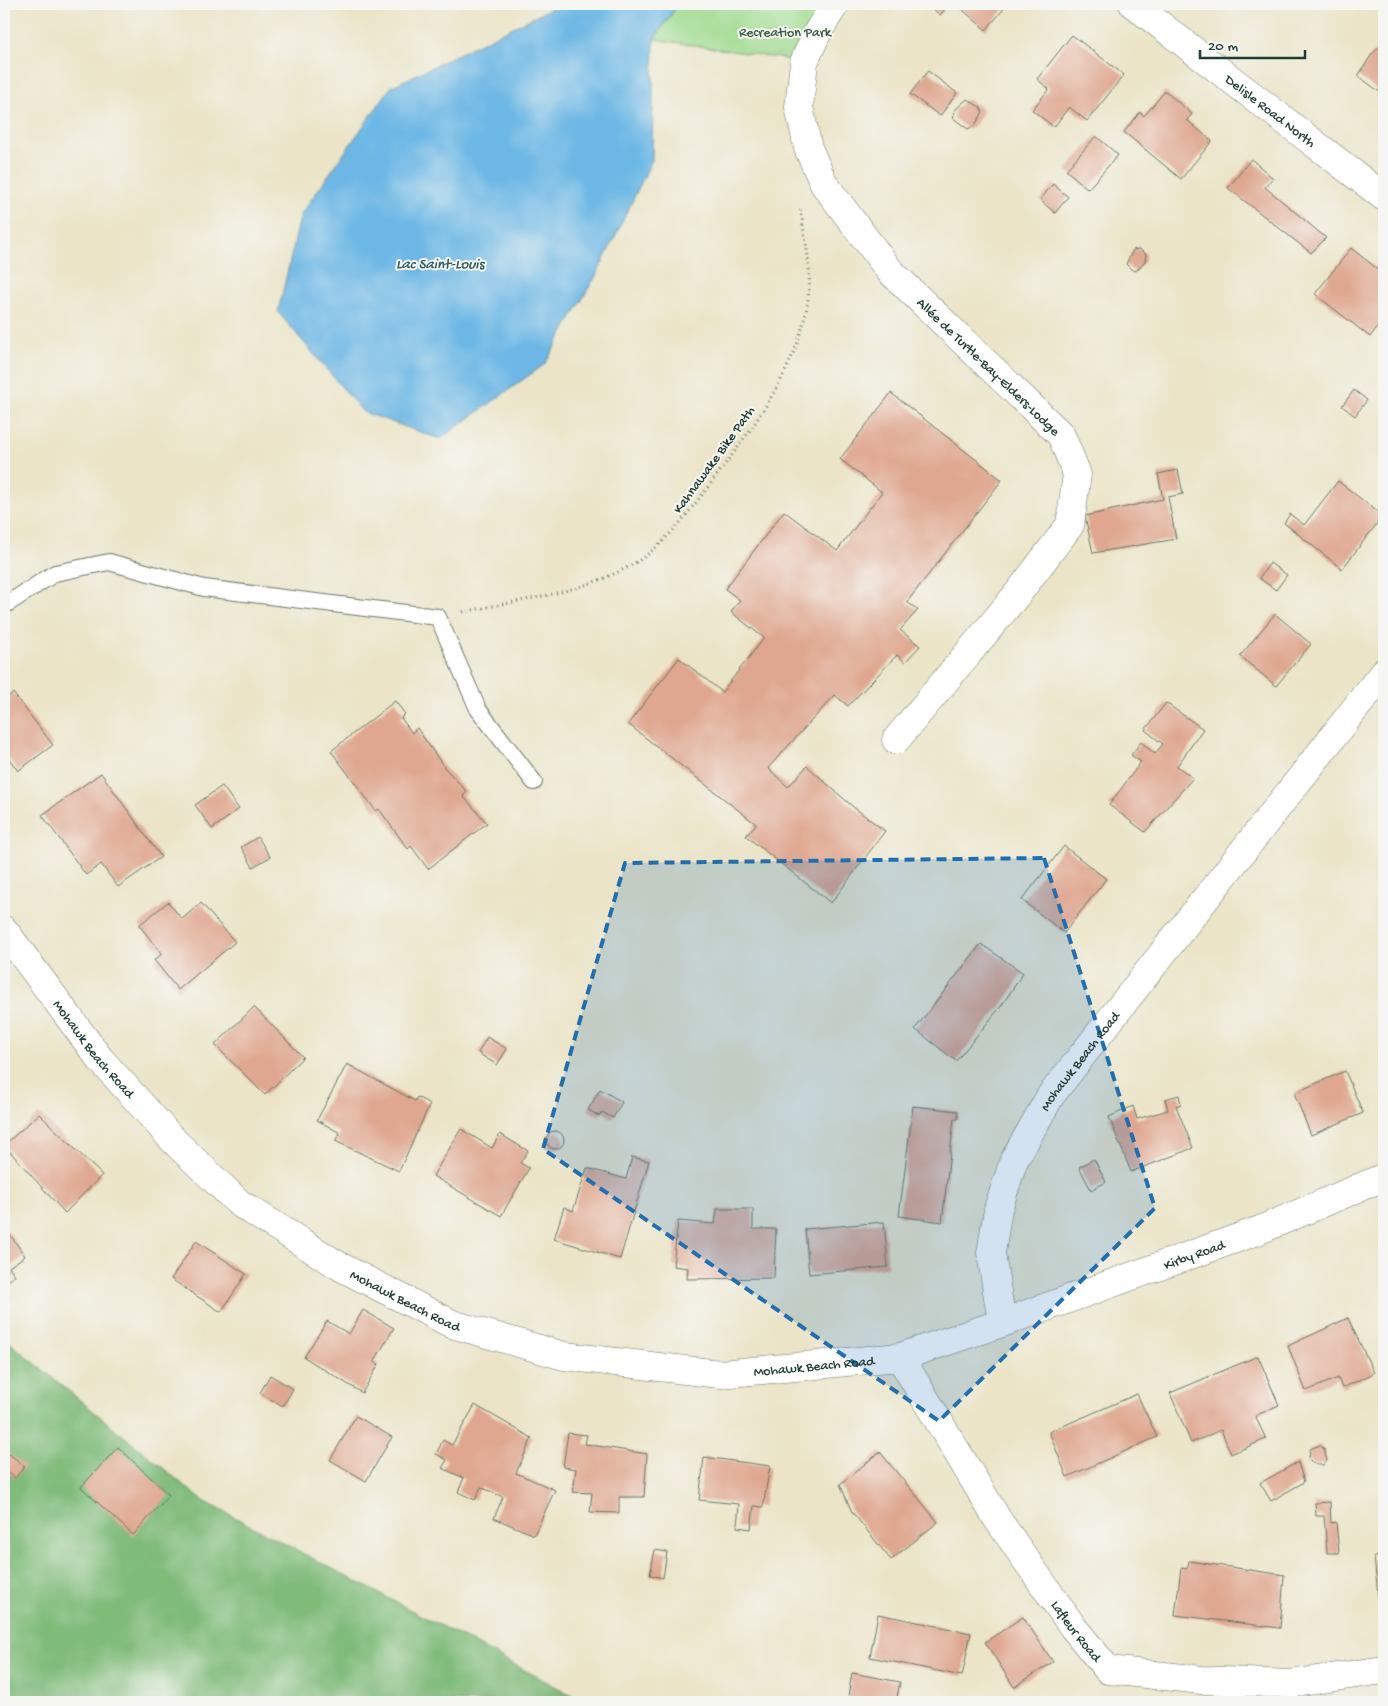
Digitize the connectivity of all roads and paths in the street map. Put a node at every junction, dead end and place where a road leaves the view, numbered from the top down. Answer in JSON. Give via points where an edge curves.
{"nodes":[{"id":1,"x":835,"y":4,"type":"edge"},
{"id":2,"x":1133,"y":4,"type":"edge"},
{"id":3,"x":1384,"y":197,"type":"edge"},
{"id":4,"x":799,"y":199,"type":"dead end"},
{"id":5,"x":4,"y":606,"type":"edge"},
{"id":6,"x":438,"y":617,"type":"junction"},
{"id":7,"x":1384,"y":672,"type":"edge"},
{"id":8,"x":896,"y":740,"type":"dead end"},
{"id":9,"x":534,"y":782,"type":"dead end"},
{"id":10,"x":4,"y":930,"type":"edge"},
{"id":11,"x":1384,"y":1177,"type":"edge"},
{"id":12,"x":1002,"y":1323,"type":"junction"},
{"id":13,"x":900,"y":1357,"type":"junction"},
{"id":14,"x":1384,"y":1670,"type":"edge"}],
"edges":[{"from":1,"to":8,"type":"street","name":"Allée de Turtle-Bay-Elders-Lodge","via":[[804,62],[799,107],[808,148],[824,184],[890,270],[1061,435],[1077,474],[1070,525],[1019,592]]},
{"from":2,"to":3,"type":"street","name":"Delisle Road North"},
{"from":4,"to":6,"type":"path","name":"Kahnawake Bike Path","via":[[809,290],[790,362],[745,438],[678,526],[657,548],[630,566],[596,582],[557,594]]},
{"from":5,"to":6,"type":"lane","via":[[56,573],[109,562],[204,588]]},
{"from":6,"to":9,"type":"lane","via":[[478,708]]},
{"from":7,"to":12,"type":"street","name":"Mohawk Beach Road","via":[[1051,1095],[1014,1160],[998,1209],[991,1252]]},
{"from":10,"to":13,"type":"street","name":"Mohawk Beach Road","via":[[100,1059],[174,1141],[239,1204],[341,1267],[452,1324],[564,1356],[720,1374]]},
{"from":11,"to":12,"type":"street","name":"Kirby Road","via":[[1260,1230]]},
{"from":12,"to":13,"type":"street","name":"Mohawk Beach Road"},
{"from":13,"to":14,"type":"street","name":"Lafleur Road","via":[[998,1520],[1072,1627],[1108,1670],[1202,1680],[1289,1684]]}]}
